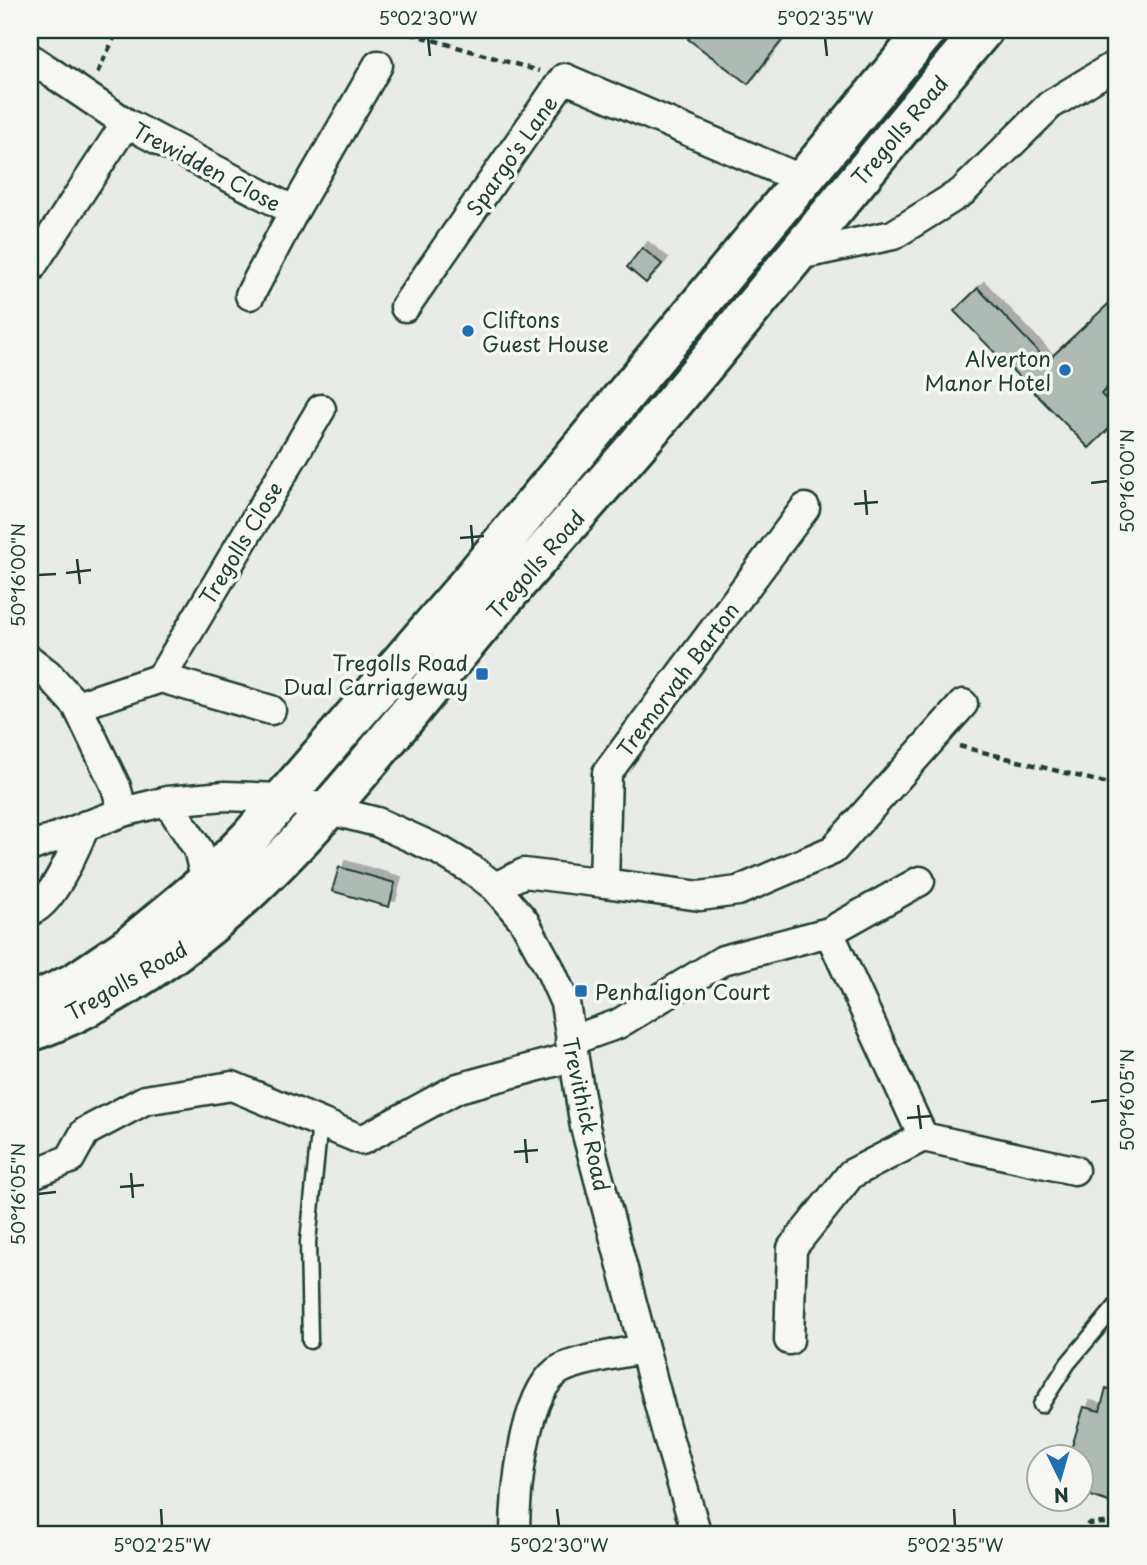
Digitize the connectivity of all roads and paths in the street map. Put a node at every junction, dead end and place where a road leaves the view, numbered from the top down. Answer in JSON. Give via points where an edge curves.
{"nodes":[{"id":1,"x":118,"y":30,"type":"edge"},
{"id":2,"x":399,"y":30,"type":"edge"},
{"id":3,"x":927,"y":30,"type":"edge"},
{"id":4,"x":983,"y":30,"type":"edge"},
{"id":5,"x":30,"y":58,"type":"edge"},
{"id":6,"x":1117,"y":64,"type":"edge"},
{"id":7,"x":378,"y":65,"type":"dead end"},
{"id":8,"x":564,"y":78,"type":"junction"},
{"id":9,"x":85,"y":96,"type":"junction"},
{"id":10,"x":125,"y":123,"type":"junction"},
{"id":11,"x":803,"y":180,"type":"junction"},
{"id":12,"x":294,"y":211,"type":"junction"},
{"id":13,"x":794,"y":256,"type":"junction"},
{"id":14,"x":30,"y":269,"type":"edge"},
{"id":15,"x":250,"y":295,"type":"dead end"},
{"id":16,"x":405,"y":307,"type":"dead end"},
{"id":17,"x":321,"y":409,"type":"dead end"},
{"id":18,"x":805,"y":508,"type":"dead end"},
{"id":19,"x":30,"y":660,"type":"edge"},
{"id":20,"x":161,"y":678,"type":"junction"},
{"id":21,"x":963,"y":704,"type":"dead end"},
{"id":22,"x":77,"y":706,"type":"junction"},
{"id":23,"x":271,"y":710,"type":"dead end"},
{"id":24,"x":932,"y":739,"type":"junction"},
{"id":25,"x":1117,"y":786,"type":"edge"},
{"id":26,"x":282,"y":799,"type":"junction"},
{"id":27,"x":167,"y":801,"type":"junction"},
{"id":28,"x":328,"y":810,"type":"junction"},
{"id":29,"x":123,"y":812,"type":"junction"},
{"id":30,"x":86,"y":825,"type":"junction"},
{"id":31,"x":30,"y":847,"type":"edge"},
{"id":32,"x":920,"y":881,"type":"dead end"},
{"id":33,"x":206,"y":882,"type":"junction"},
{"id":34,"x":604,"y":883,"type":"junction"},
{"id":35,"x":495,"y":887,"type":"junction"},
{"id":36,"x":30,"y":911,"type":"edge"},
{"id":37,"x":829,"y":932,"type":"junction"},
{"id":38,"x":30,"y":1004,"type":"edge"},
{"id":39,"x":30,"y":1032,"type":"edge"},
{"id":40,"x":571,"y":1049,"type":"junction"},
{"id":41,"x":320,"y":1122,"type":"junction"},
{"id":42,"x":923,"y":1137,"type":"junction"},
{"id":43,"x":1074,"y":1170,"type":"dead end"},
{"id":44,"x":30,"y":1175,"type":"edge"},
{"id":45,"x":1117,"y":1305,"type":"edge"},
{"id":46,"x":789,"y":1340,"type":"dead end"},
{"id":47,"x":310,"y":1341,"type":"dead end"},
{"id":48,"x":644,"y":1349,"type":"junction"},
{"id":49,"x":1041,"y":1405,"type":"dead end"},
{"id":50,"x":1117,"y":1526,"type":"edge"},
{"id":51,"x":515,"y":1535,"type":"edge"},
{"id":52,"x":697,"y":1535,"type":"edge"},
{"id":53,"x":1080,"y":1535,"type":"edge"}],
"edges":[{"from":1,"to":9,"type":"path"},
{"from":2,"to":8,"type":"path"},
{"from":3,"to":11,"type":"highway","name":"Tregolls Road"},
{"from":4,"to":13,"type":"highway","name":"Tregolls Road"},
{"from":5,"to":9,"type":"street"},
{"from":6,"to":13,"type":"street","via":[[1050,105],[962,192],[893,235]]},
{"from":7,"to":12,"type":"street","name":"Trewidden Close"},
{"from":8,"to":11,"type":"street","name":"Spargo's Lane"},
{"from":8,"to":16,"type":"street","name":"Spargo's Lane"},
{"from":9,"to":10,"type":"street"},
{"from":10,"to":12,"type":"street","name":"Trewidden Close"},
{"from":10,"to":14,"type":"street","name":"Trewidden Close"},
{"from":11,"to":26,"type":"highway","name":"Tregolls Road","via":[[462,591]]},
{"from":12,"to":15,"type":"street"},
{"from":13,"to":28,"type":"highway","name":"Tregolls Road"},
{"from":17,"to":20,"type":"street","name":"Tregolls Close"},
{"from":18,"to":34,"type":"street","name":"Tremorvah Barton","via":[[607,773]]},
{"from":19,"to":22,"type":"street"},
{"from":20,"to":22,"type":"street"},
{"from":20,"to":23,"type":"street"},
{"from":21,"to":24,"type":"street"},
{"from":22,"to":29,"type":"street","via":[[116,787]]},
{"from":24,"to":25,"type":"path"},
{"from":24,"to":34,"type":"street","via":[[833,850],[738,891],[713,895]]},
{"from":26,"to":27,"type":"street","name":"Trevithick Road","via":[[225,796]]},
{"from":26,"to":28,"type":"street","name":"Trevithick Road"},
{"from":26,"to":33,"type":"highway","name":"Tregolls Road"},
{"from":27,"to":29,"type":"street","name":"Trevithick Road"},
{"from":27,"to":33,"type":"street","via":[[198,849]]},
{"from":28,"to":35,"type":"street","name":"Trevithick Road","via":[[377,822],[439,850]]},
{"from":28,"to":39,"type":"highway","name":"Tregolls Road","via":[[199,937],[99,1002]]},
{"from":29,"to":30,"type":"street","name":"Trevithick Road"},
{"from":30,"to":31,"type":"street","name":"Trevithick Road"},
{"from":30,"to":36,"type":"street","via":[[52,891],[39,908]]},
{"from":32,"to":37,"type":"street"},
{"from":33,"to":38,"type":"highway","name":"Tregolls Road","via":[[129,946],[76,982]]},
{"from":34,"to":35,"type":"street","via":[[524,873]]},
{"from":35,"to":40,"type":"street","name":"Trevithick Road","via":[[524,921],[549,967],[565,1003]]},
{"from":37,"to":40,"type":"street","via":[[723,960]]},
{"from":37,"to":42,"type":"street"},
{"from":40,"to":41,"type":"street","via":[[458,1088],[362,1140]]},
{"from":40,"to":48,"type":"street","name":"Trevithick Road","via":[[585,1126]]},
{"from":41,"to":44,"type":"street","via":[[232,1086],[145,1100],[85,1132],[70,1159]]},
{"from":41,"to":47,"type":"lane","via":[[308,1242]]},
{"from":42,"to":43,"type":"street"},
{"from":42,"to":46,"type":"street","via":[[851,1174],[792,1248]]},
{"from":45,"to":49,"type":"lane","via":[[1068,1363]]},
{"from":48,"to":51,"type":"street","via":[[558,1370],[547,1383],[526,1442]]},
{"from":48,"to":52,"type":"street","name":"Trevithick Road"},
{"from":50,"to":53,"type":"path","via":[[1088,1524]]}]}
